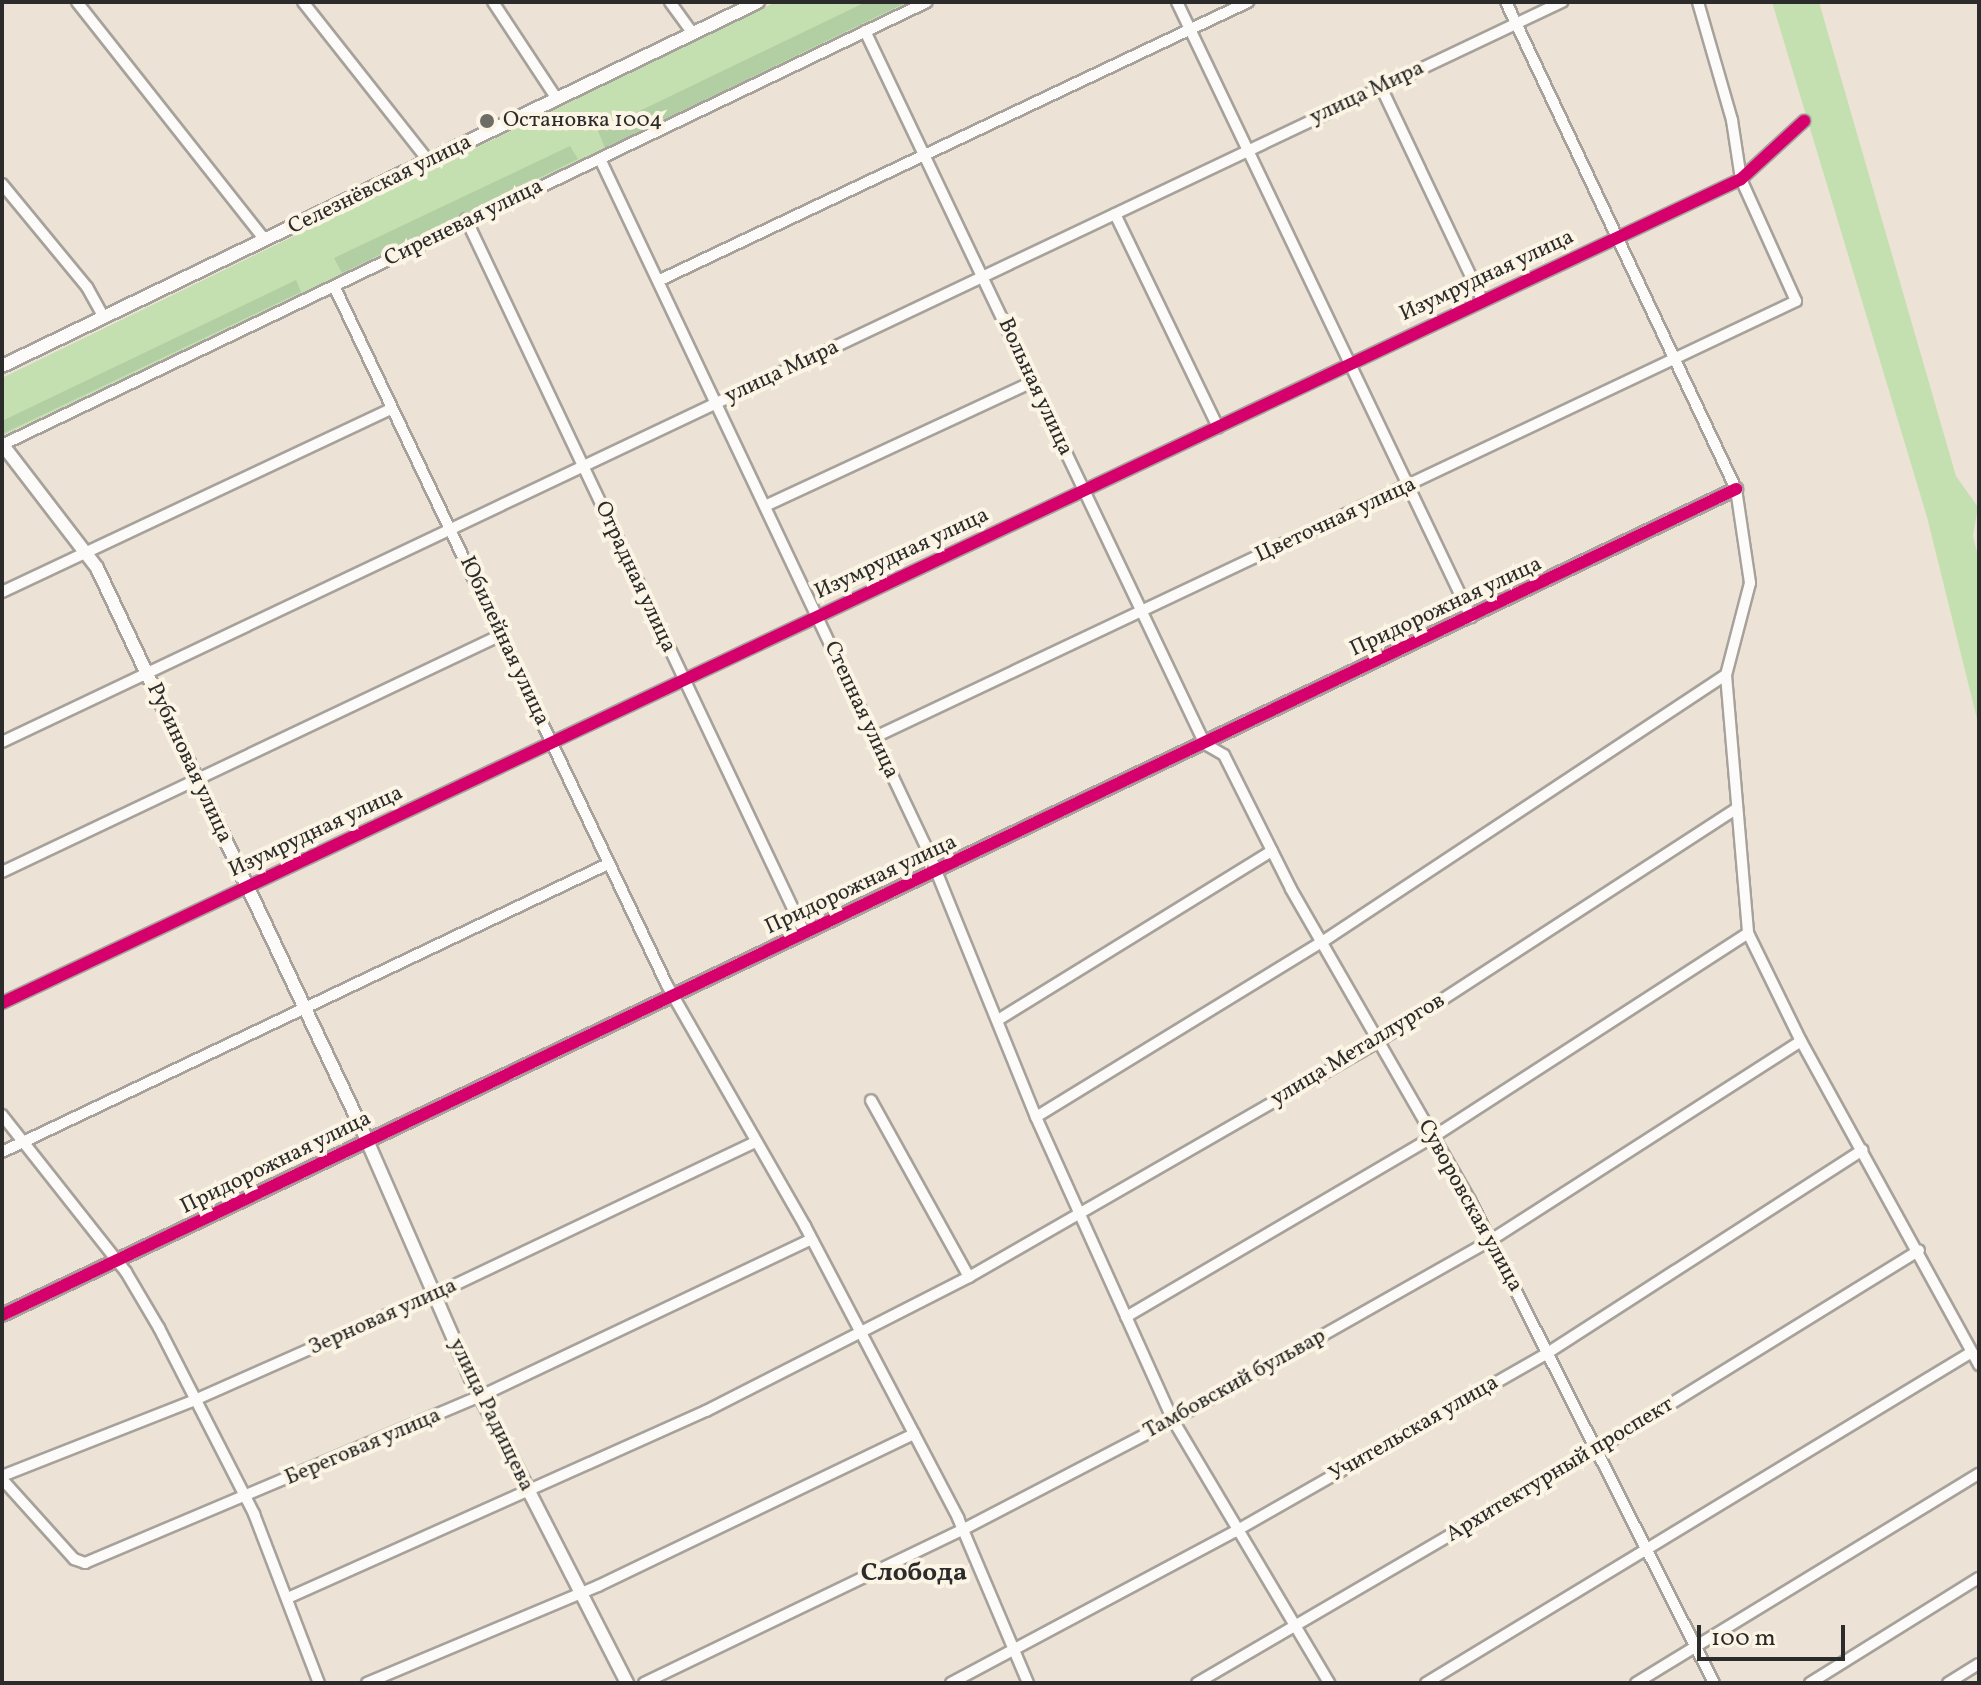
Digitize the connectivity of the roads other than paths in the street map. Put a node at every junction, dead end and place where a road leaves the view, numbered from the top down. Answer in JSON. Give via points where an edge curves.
{"nodes":[{"id":1,"x":77,"y":2,"type":"edge"},
{"id":2,"x":303,"y":2,"type":"edge"},
{"id":3,"x":493,"y":2,"type":"edge"},
{"id":4,"x":670,"y":2,"type":"edge"},
{"id":5,"x":758,"y":2,"type":"edge"},
{"id":6,"x":927,"y":2,"type":"edge"},
{"id":7,"x":1177,"y":2,"type":"edge"},
{"id":8,"x":1248,"y":2,"type":"edge"},
{"id":9,"x":1506,"y":2,"type":"edge"},
{"id":10,"x":1562,"y":2,"type":"edge"},
{"id":11,"x":1698,"y":2,"type":"edge"},
{"id":12,"x":1516,"y":23,"type":"junction"},
{"id":13,"x":1190,"y":29,"type":"junction"},
{"id":14,"x":865,"y":31,"type":"junction"},
{"id":15,"x":693,"y":34,"type":"junction"},
{"id":16,"x":1381,"y":87,"type":"junction"},
{"id":17,"x":557,"y":99,"type":"junction"},
{"id":18,"x":1804,"y":121,"type":"dead end"},
{"id":19,"x":1248,"y":150,"type":"junction"},
{"id":20,"x":924,"y":155,"type":"junction"},
{"id":21,"x":600,"y":159,"type":"junction"},
{"id":22,"x":428,"y":160,"type":"junction"},
{"id":23,"x":1741,"y":179,"type":"junction"},
{"id":24,"x":2,"y":184,"type":"edge"},
{"id":25,"x":1115,"y":214,"type":"junction"},
{"id":26,"x":466,"y":219,"type":"junction"},
{"id":27,"x":1616,"y":237,"type":"junction"},
{"id":28,"x":265,"y":240,"type":"junction"},
{"id":29,"x":982,"y":276,"type":"junction"},
{"id":30,"x":658,"y":281,"type":"junction"},
{"id":31,"x":334,"y":286,"type":"junction"},
{"id":32,"x":1482,"y":300,"type":"junction"},
{"id":33,"x":104,"y":318,"type":"junction"},
{"id":34,"x":1674,"y":360,"type":"junction"},
{"id":35,"x":1350,"y":364,"type":"junction"},
{"id":36,"x":2,"y":366,"type":"edge"},
{"id":37,"x":1032,"y":382,"type":"junction"},
{"id":38,"x":717,"y":403,"type":"junction"},
{"id":39,"x":391,"y":409,"type":"junction"},
{"id":40,"x":1218,"y":427,"type":"junction"},
{"id":41,"x":3,"y":444,"type":"edge"},
{"id":42,"x":583,"y":465,"type":"junction"},
{"id":43,"x":1407,"y":486,"type":"junction"},
{"id":44,"x":1736,"y":489,"type":"junction"},
{"id":45,"x":1084,"y":490,"type":"junction"},
{"id":46,"x":765,"y":506,"type":"junction"},
{"id":47,"x":451,"y":529,"type":"junction"},
{"id":48,"x":86,"y":552,"type":"junction"},
{"id":49,"x":2,"y":592,"type":"edge"},
{"id":50,"x":1141,"y":612,"type":"junction"},
{"id":51,"x":817,"y":616,"type":"junction"},
{"id":52,"x":1471,"y":617,"type":"junction"},
{"id":53,"x":501,"y":635,"type":"junction"},
{"id":54,"x":148,"y":673,"type":"junction"},
{"id":55,"x":1726,"y":675,"type":"junction"},
{"id":56,"x":683,"y":679,"type":"junction"},
{"id":57,"x":875,"y":737,"type":"junction"},
{"id":58,"x":2,"y":742,"type":"edge"},
{"id":59,"x":551,"y":742,"type":"junction"},
{"id":60,"x":1205,"y":744,"type":"junction"},
{"id":61,"x":197,"y":778,"type":"junction"},
{"id":62,"x":1737,"y":808,"type":"junction"},
{"id":63,"x":1272,"y":851,"type":"junction"},
{"id":64,"x":608,"y":864,"type":"junction"},
{"id":65,"x":937,"y":871,"type":"junction"},
{"id":66,"x":2,"y":872,"type":"edge"},
{"id":67,"x":247,"y":887,"type":"junction"},
{"id":68,"x":1748,"y":933,"type":"junction"},
{"id":69,"x":805,"y":934,"type":"junction"},
{"id":70,"x":1322,"y":942,"type":"junction"},
{"id":71,"x":673,"y":996,"type":"junction"},
{"id":72,"x":2,"y":1003,"type":"edge"},
{"id":73,"x":305,"y":1008,"type":"junction"},
{"id":74,"x":998,"y":1020,"type":"junction"},
{"id":75,"x":1801,"y":1041,"type":"junction"},
{"id":76,"x":1377,"y":1042,"type":"junction"},
{"id":77,"x":871,"y":1100,"type":"dead end"},
{"id":78,"x":2,"y":1115,"type":"edge"},
{"id":79,"x":1036,"y":1117,"type":"junction"},
{"id":80,"x":1433,"y":1137,"type":"junction"},
{"id":81,"x":24,"y":1142,"type":"junction"},
{"id":82,"x":368,"y":1142,"type":"junction"},
{"id":83,"x":756,"y":1142,"type":"junction"},
{"id":84,"x":1862,"y":1150,"type":"junction"},
{"id":85,"x":2,"y":1152,"type":"edge"},
{"id":86,"x":1078,"y":1215,"type":"junction"},
{"id":87,"x":811,"y":1239,"type":"junction"},
{"id":88,"x":1491,"y":1240,"type":"junction"},
{"id":89,"x":1919,"y":1250,"type":"junction"},
{"id":90,"x":117,"y":1261,"type":"junction"},
{"id":91,"x":969,"y":1277,"type":"junction"},
{"id":92,"x":433,"y":1295,"type":"junction"},
{"id":93,"x":2,"y":1315,"type":"edge"},
{"id":94,"x":1126,"y":1317,"type":"junction"},
{"id":95,"x":862,"y":1332,"type":"junction"},
{"id":96,"x":1549,"y":1352,"type":"junction"},
{"id":97,"x":1970,"y":1353,"type":"junction"},
{"id":98,"x":1979,"y":1365,"type":"edge"},
{"id":99,"x":481,"y":1396,"type":"junction"},
{"id":100,"x":197,"y":1399,"type":"junction"},
{"id":101,"x":1173,"y":1420,"type":"junction"},
{"id":102,"x":914,"y":1434,"type":"junction"},
{"id":103,"x":1599,"y":1448,"type":"junction"},
{"id":104,"x":1979,"y":1474,"type":"edge"},
{"id":105,"x":2,"y":1477,"type":"edge"},
{"id":106,"x":529,"y":1493,"type":"junction"},
{"id":107,"x":245,"y":1498,"type":"junction"},
{"id":108,"x":964,"y":1529,"type":"junction"},
{"id":109,"x":1234,"y":1532,"type":"junction"},
{"id":110,"x":1648,"y":1549,"type":"junction"},
{"id":111,"x":1979,"y":1578,"type":"edge"},
{"id":112,"x":581,"y":1594,"type":"junction"},
{"id":113,"x":290,"y":1597,"type":"junction"},
{"id":114,"x":1296,"y":1629,"type":"junction"},
{"id":115,"x":1694,"y":1647,"type":"junction"},
{"id":116,"x":1015,"y":1652,"type":"junction"},
{"id":117,"x":1979,"y":1664,"type":"edge"},
{"id":118,"x":319,"y":1683,"type":"edge"},
{"id":119,"x":367,"y":1683,"type":"edge"},
{"id":120,"x":627,"y":1683,"type":"edge"},
{"id":121,"x":644,"y":1683,"type":"edge"},
{"id":122,"x":951,"y":1683,"type":"edge"},
{"id":123,"x":1028,"y":1683,"type":"edge"},
{"id":124,"x":1197,"y":1683,"type":"edge"},
{"id":125,"x":1329,"y":1683,"type":"edge"},
{"id":126,"x":1426,"y":1683,"type":"edge"},
{"id":127,"x":1636,"y":1683,"type":"edge"},
{"id":128,"x":1714,"y":1683,"type":"edge"},
{"id":129,"x":1810,"y":1683,"type":"edge"},
{"id":130,"x":1948,"y":1683,"type":"edge"}],
"edges":[{"from":1,"to":28,"type":"street"},
{"from":2,"to":22,"type":"street"},
{"from":3,"to":17,"type":"street"},
{"from":4,"to":15,"type":"street"},
{"from":5,"to":15,"type":"street","name":"Селезнёвская улица"},
{"from":6,"to":14,"type":"street","name":"Сиреневая улица"},
{"from":7,"to":13,"type":"street"},
{"from":8,"to":13,"type":"street"},
{"from":9,"to":12,"type":"street"},
{"from":10,"to":12,"type":"street","name":"улица Мира"},
{"from":11,"to":23,"type":"street","via":[[1732,120]]},
{"from":12,"to":16,"type":"street","name":"улица Мира"},
{"from":12,"to":27,"type":"street"},
{"from":13,"to":19,"type":"street"},
{"from":13,"to":20,"type":"street"},
{"from":14,"to":20,"type":"street","name":"Вольная улица"},
{"from":14,"to":21,"type":"street","name":"Сиреневая улица"},
{"from":15,"to":17,"type":"street","name":"Селезнёвская улица"},
{"from":16,"to":19,"type":"street","name":"улица Мира"},
{"from":16,"to":32,"type":"street"},
{"from":17,"to":22,"type":"street","name":"Селезнёвская улица"},
{"from":18,"to":23,"type":"street","name":"Изумрудная улица"},
{"from":19,"to":25,"type":"street","name":"улица Мира"},
{"from":19,"to":35,"type":"street"},
{"from":20,"to":29,"type":"street","name":"Вольная улица"},
{"from":20,"to":30,"type":"street"},
{"from":21,"to":26,"type":"street","name":"Сиреневая улица"},
{"from":21,"to":30,"type":"street","name":"Степная улица"},
{"from":22,"to":28,"type":"street","name":"Селезнёвская улица"},
{"from":23,"to":27,"type":"street","name":"Изумрудная улица"},
{"from":23,"to":34,"type":"street","name":"Цветочная улица","via":[[1796,301]]},
{"from":24,"to":33,"type":"street","via":[[87,287]]},
{"from":25,"to":29,"type":"street","name":"улица Мира"},
{"from":25,"to":40,"type":"street"},
{"from":26,"to":31,"type":"street","name":"Сиреневая улица"},
{"from":26,"to":42,"type":"street","name":"Отрадная улица"},
{"from":27,"to":32,"type":"street","name":"Изумрудная улица"},
{"from":27,"to":34,"type":"street"},
{"from":28,"to":33,"type":"street","name":"Селезнёвская улица"},
{"from":29,"to":37,"type":"street","name":"Вольная улица"},
{"from":29,"to":38,"type":"street","name":"улица Мира"},
{"from":30,"to":38,"type":"street","name":"Степная улица"},
{"from":31,"to":39,"type":"street","name":"Юбилейная улица"},
{"from":31,"to":41,"type":"street","name":"Сиреневая улица"},
{"from":32,"to":35,"type":"street","name":"Изумрудная улица"},
{"from":33,"to":36,"type":"street","name":"Селезнёвская улица"},
{"from":34,"to":43,"type":"street","name":"Цветочная улица"},
{"from":34,"to":44,"type":"street"},
{"from":35,"to":40,"type":"street","name":"Изумрудная улица"},
{"from":35,"to":43,"type":"street"},
{"from":37,"to":45,"type":"street","name":"Вольная улица"},
{"from":37,"to":46,"type":"street"},
{"from":38,"to":42,"type":"street","name":"улица Мира"},
{"from":38,"to":46,"type":"street","name":"Степная улица"},
{"from":39,"to":47,"type":"street","name":"Юбилейная улица"},
{"from":39,"to":48,"type":"street"},
{"from":40,"to":45,"type":"street","name":"Изумрудная улица"},
{"from":41,"to":48,"type":"street","name":"Рубиновая улица"},
{"from":42,"to":47,"type":"street","name":"улица Мира"},
{"from":42,"to":56,"type":"street","name":"Отрадная улица"},
{"from":43,"to":50,"type":"street","name":"Цветочная улица"},
{"from":43,"to":52,"type":"street"},
{"from":44,"to":52,"type":"street","name":"Придорожная улица"},
{"from":44,"to":55,"type":"street","via":[[1750,583]]},
{"from":45,"to":50,"type":"street","name":"Вольная улица"},
{"from":45,"to":51,"type":"street","name":"Изумрудная улица"},
{"from":46,"to":51,"type":"street","name":"Степная улица"},
{"from":47,"to":53,"type":"street","name":"Юбилейная улица"},
{"from":47,"to":54,"type":"street","name":"улица Мира"},
{"from":48,"to":49,"type":"street"},
{"from":48,"to":54,"type":"street","name":"Рубиновая улица"},
{"from":50,"to":57,"type":"street","name":"Цветочная улица"},
{"from":50,"to":60,"type":"street","name":"Вольная улица"},
{"from":51,"to":56,"type":"street","name":"Изумрудная улица"},
{"from":51,"to":57,"type":"street","name":"Степная улица"},
{"from":52,"to":60,"type":"street","name":"Придорожная улица"},
{"from":53,"to":59,"type":"street","name":"Юбилейная улица"},
{"from":53,"to":61,"type":"street"},
{"from":54,"to":58,"type":"street","name":"улица Мира"},
{"from":54,"to":61,"type":"street","name":"Рубиновая улица"},
{"from":55,"to":62,"type":"street"},
{"from":55,"to":70,"type":"street"},
{"from":56,"to":59,"type":"street","name":"Изумрудная улица"},
{"from":56,"to":69,"type":"street","name":"Отрадная улица"},
{"from":57,"to":65,"type":"street","name":"Степная улица"},
{"from":59,"to":64,"type":"street","name":"Юбилейная улица"},
{"from":59,"to":67,"type":"street","name":"Изумрудная улица"},
{"from":60,"to":63,"type":"street","name":"Суворовская улица","via":[[1224,755]]},
{"from":60,"to":65,"type":"street","name":"Придорожная улица"},
{"from":61,"to":66,"type":"street"},
{"from":61,"to":67,"type":"street","name":"Рубиновая улица"},
{"from":62,"to":68,"type":"street"},
{"from":62,"to":76,"type":"street","name":"улица Металлургов"},
{"from":63,"to":70,"type":"street","name":"Суворовская улица"},
{"from":63,"to":74,"type":"street"},
{"from":64,"to":71,"type":"street","name":"Юбилейная улица"},
{"from":64,"to":73,"type":"street"},
{"from":65,"to":69,"type":"street","name":"Придорожная улица"},
{"from":65,"to":74,"type":"street","name":"Степная улица"},
{"from":67,"to":72,"type":"street","name":"Изумрудная улица"},
{"from":67,"to":73,"type":"street","name":"Рубиновая улица"},
{"from":68,"to":75,"type":"street"},
{"from":68,"to":80,"type":"street"},
{"from":69,"to":71,"type":"street","name":"Придорожная улица"},
{"from":70,"to":76,"type":"street","name":"Суворовская улица"},
{"from":70,"to":79,"type":"street"},
{"from":71,"to":82,"type":"street","name":"Придорожная улица"},
{"from":71,"to":83,"type":"street","name":"Юбилейная улица"},
{"from":73,"to":81,"type":"street"},
{"from":73,"to":82,"type":"street","name":"Рубиновая улица"},
{"from":74,"to":79,"type":"street","name":"Степная улица"},
{"from":75,"to":84,"type":"street"},
{"from":75,"to":88,"type":"street","name":"Тамбовский бульвар"},
{"from":76,"to":80,"type":"street","name":"Суворовская улица"},
{"from":76,"to":86,"type":"street","name":"улица Металлургов"},
{"from":77,"to":91,"type":"street"},
{"from":78,"to":81,"type":"street"},
{"from":79,"to":86,"type":"street","name":"Степная улица"},
{"from":80,"to":88,"type":"street","name":"Суворовская улица"},
{"from":80,"to":94,"type":"street"},
{"from":81,"to":85,"type":"street"},
{"from":81,"to":90,"type":"street"},
{"from":82,"to":90,"type":"street","name":"Придорожная улица"},
{"from":82,"to":92,"type":"street","name":"улица Радищева"},
{"from":83,"to":87,"type":"street","name":"Юбилейная улица"},
{"from":83,"to":92,"type":"street","name":"Зерновая улица"},
{"from":84,"to":89,"type":"street"},
{"from":84,"to":96,"type":"street","name":"Учительская улица"},
{"from":86,"to":91,"type":"street","name":"улица Металлургов"},
{"from":86,"to":94,"type":"street","name":"Степная улица"},
{"from":87,"to":95,"type":"street","name":"Юбилейная улица"},
{"from":87,"to":99,"type":"street","name":"Береговая улица"},
{"from":88,"to":96,"type":"street","name":"Суворовская улица"},
{"from":88,"to":101,"type":"street","name":"Тамбовский бульвар"},
{"from":89,"to":97,"type":"street"},
{"from":89,"to":103,"type":"street","name":"Архитектурный проспект"},
{"from":90,"to":93,"type":"street","name":"Придорожная улица"},
{"from":90,"to":100,"type":"street"},
{"from":91,"to":95,"type":"street","name":"улица Металлургов"},
{"from":92,"to":99,"type":"street","name":"улица Радищева"},
{"from":92,"to":100,"type":"street","name":"Зерновая улица"},
{"from":94,"to":101,"type":"street"},
{"from":95,"to":102,"type":"street","name":"Юбилейная улица"},
{"from":95,"to":106,"type":"street"},
{"from":96,"to":103,"type":"street","name":"Суворовская улица"},
{"from":96,"to":109,"type":"street","name":"Учительская улица"},
{"from":97,"to":98,"type":"street"},
{"from":97,"to":110,"type":"street"},
{"from":99,"to":106,"type":"street","name":"улица Радищева"},
{"from":99,"to":107,"type":"street","name":"Береговая улица"},
{"from":100,"to":105,"type":"street","name":"Зерновая улица"},
{"from":100,"to":107,"type":"street"},
{"from":101,"to":108,"type":"street","name":"Тамбовский бульвар"},
{"from":101,"to":109,"type":"street"},
{"from":102,"to":108,"type":"street","name":"Юбилейная улица"},
{"from":102,"to":112,"type":"street"},
{"from":103,"to":110,"type":"street","name":"Суворовская улица"},
{"from":103,"to":114,"type":"street","name":"Архитектурный проспект"},
{"from":104,"to":115,"type":"street"},
{"from":105,"to":107,"type":"street","name":"Береговая улица","via":[[74,1559],[85,1563]]},
{"from":106,"to":112,"type":"street","name":"улица Радищева"},
{"from":106,"to":113,"type":"street"},
{"from":107,"to":113,"type":"street"},
{"from":108,"to":116,"type":"street","name":"Юбилейная улица"},
{"from":108,"to":121,"type":"street","name":"Тамбовский бульвар"},
{"from":109,"to":114,"type":"street"},
{"from":109,"to":116,"type":"street","name":"Учительская улица"},
{"from":110,"to":115,"type":"street","name":"Суворовская улица"},
{"from":110,"to":126,"type":"street"},
{"from":111,"to":129,"type":"street"},
{"from":112,"to":119,"type":"street"},
{"from":112,"to":120,"type":"street","name":"улица Радищева"},
{"from":113,"to":118,"type":"street"},
{"from":114,"to":124,"type":"street","name":"Архитектурный проспект"},
{"from":114,"to":125,"type":"street"},
{"from":115,"to":127,"type":"street"},
{"from":115,"to":128,"type":"street","name":"Суворовская улица"},
{"from":116,"to":122,"type":"street","name":"Учительская улица"},
{"from":116,"to":123,"type":"street","name":"Юбилейная улица"},
{"from":117,"to":130,"type":"street"}]}
